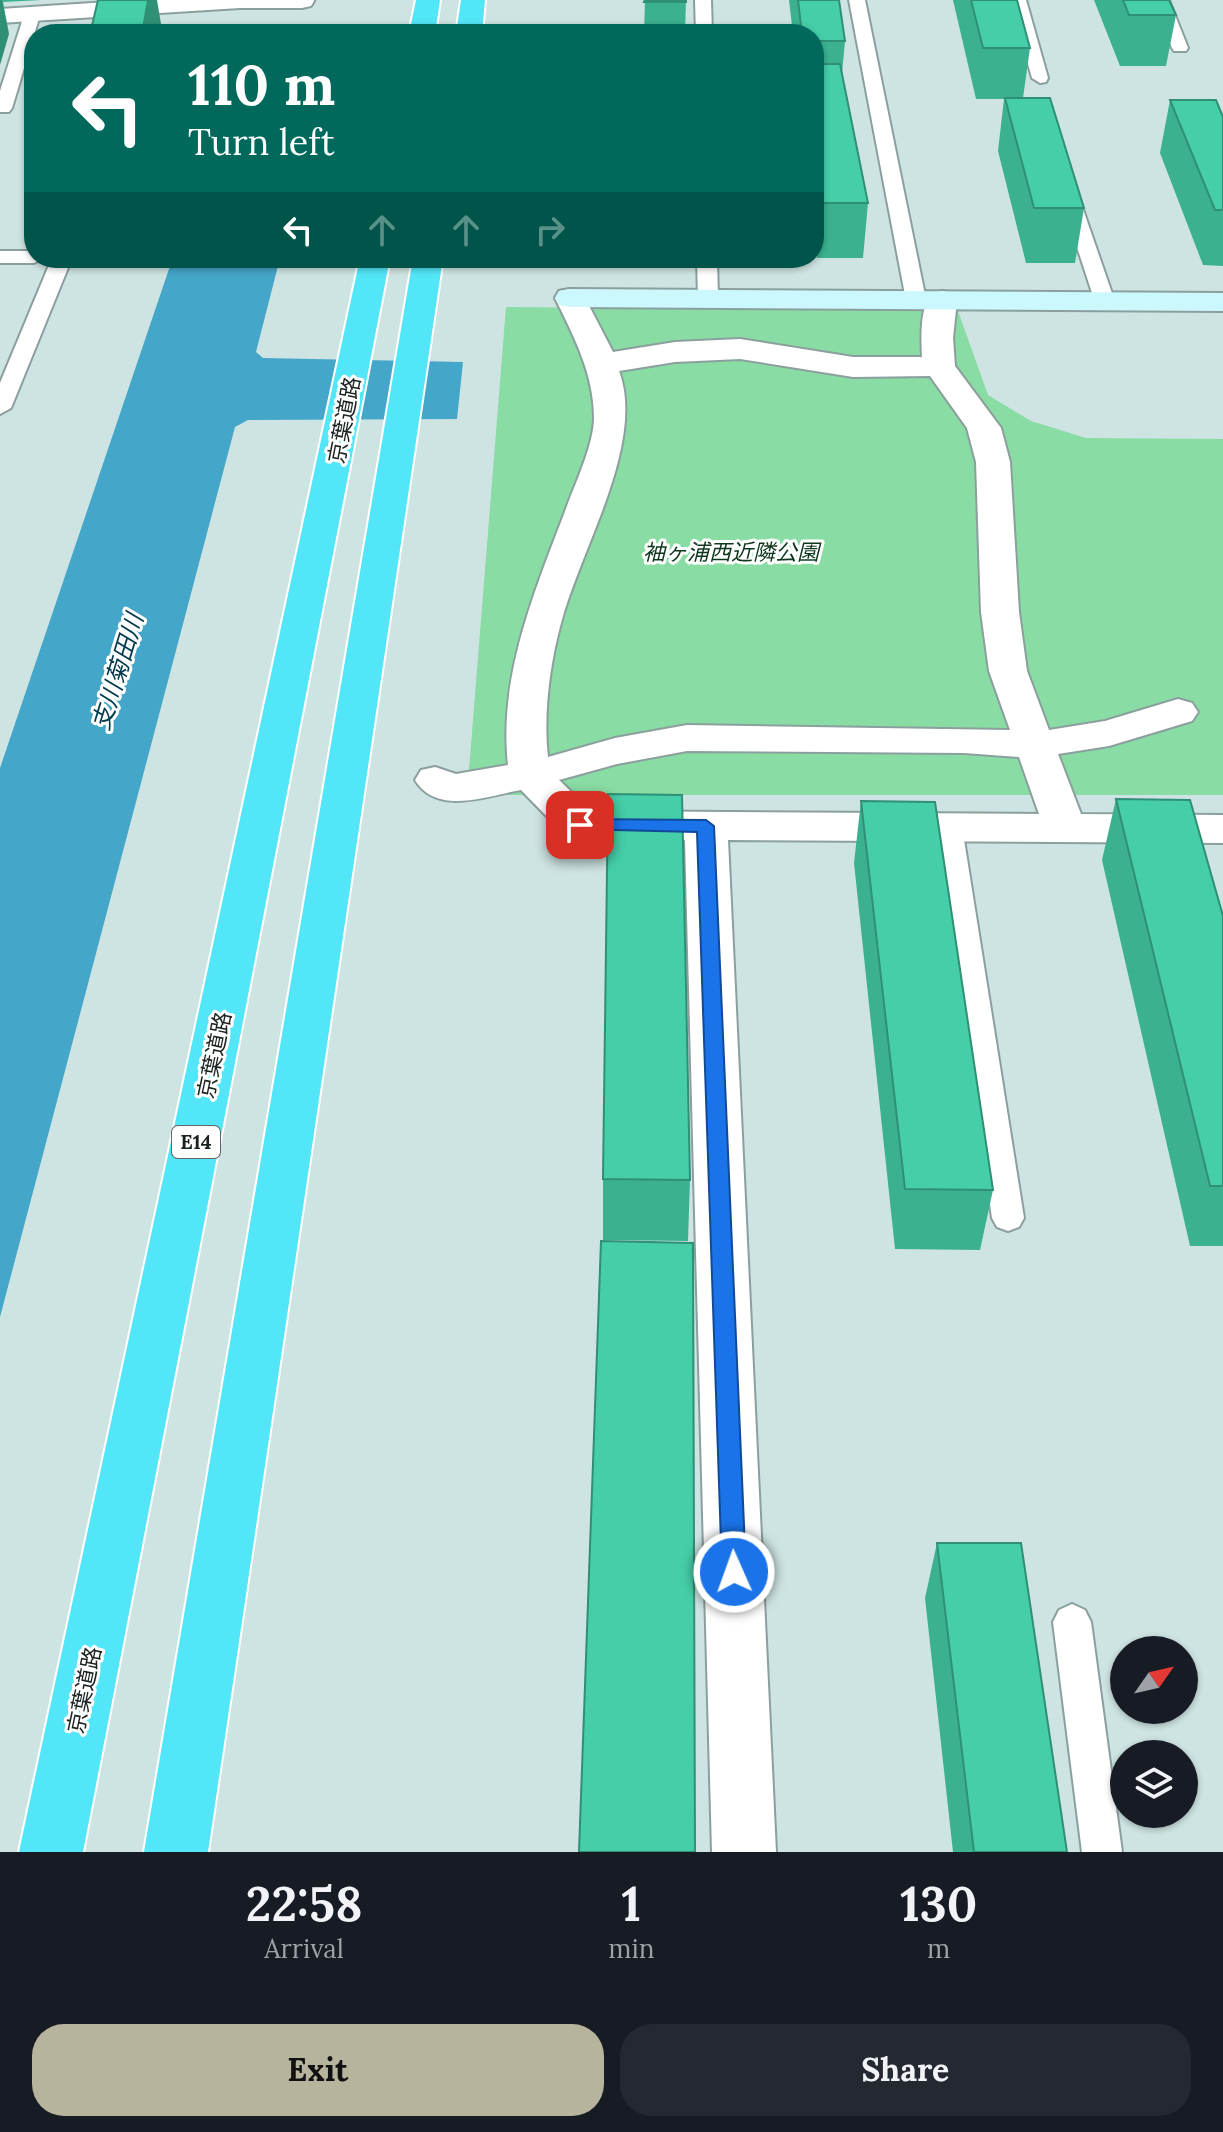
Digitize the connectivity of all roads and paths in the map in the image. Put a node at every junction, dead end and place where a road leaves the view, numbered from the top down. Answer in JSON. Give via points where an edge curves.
{"nodes":[{"id":1,"x":428,"y":0,"type":"edge"},
{"id":2,"x":473,"y":0,"type":"edge"},
{"id":3,"x":703,"y":0,"type":"edge"},
{"id":4,"x":857,"y":0,"type":"edge"},
{"id":5,"x":1018,"y":0,"type":"edge"},
{"id":6,"x":1161,"y":0,"type":"edge"},
{"id":7,"x":224,"y":2,"type":"edge"},
{"id":8,"x":300,"y":8,"type":"edge"},
{"id":9,"x":49,"y":10,"type":"edge"},
{"id":10,"x":0,"y":16,"type":"edge"},
{"id":11,"x":197,"y":24,"type":"edge"},
{"id":12,"x":424,"y":24,"type":"edge"},
{"id":13,"x":470,"y":24,"type":"edge"},
{"id":14,"x":704,"y":24,"type":"edge"},
{"id":15,"x":1180,"y":48,"type":"dead end"},
{"id":16,"x":24,"y":63,"type":"edge"},
{"id":17,"x":1040,"y":78,"type":"dead end"},
{"id":18,"x":3,"y":108,"type":"dead end"},
{"id":19,"x":1062,"y":173,"type":"edge"},
{"id":20,"x":0,"y":257,"type":"edge"},
{"id":21,"x":24,"y":257,"type":"edge"},
{"id":22,"x":58,"y":268,"type":"edge"},
{"id":23,"x":373,"y":268,"type":"edge"},
{"id":24,"x":426,"y":268,"type":"edge"},
{"id":25,"x":707,"y":268,"type":"edge"},
{"id":26,"x":570,"y":298,"type":"joint"},
{"id":27,"x":708,"y":299,"type":"junction"},
{"id":28,"x":929,"y":300,"type":"junction"},
{"id":29,"x":1105,"y":302,"type":"junction"},
{"id":30,"x":1223,"y":302,"type":"edge"},
{"id":31,"x":601,"y":364,"type":"junction"},
{"id":32,"x":939,"y":366,"type":"junction"},
{"id":33,"x":0,"y":408,"type":"edge"},
{"id":34,"x":1178,"y":712,"type":"dead end"},
{"id":35,"x":1037,"y":745,"type":"junction"},
{"id":36,"x":530,"y":775,"type":"junction"},
{"id":37,"x":435,"y":780,"type":"dead end"},
{"id":38,"x":706,"y":826,"type":"junction"},
{"id":39,"x":949,"y":827,"type":"junction"},
{"id":40,"x":1065,"y":828,"type":"junction"},
{"id":41,"x":1208,"y":838,"type":"edge"},
{"id":42,"x":1008,"y":1218,"type":"dead end"},
{"id":43,"x":1072,"y":1622,"type":"dead end"},
{"id":44,"x":51,"y":1852,"type":"edge"},
{"id":45,"x":176,"y":1852,"type":"edge"},
{"id":46,"x":744,"y":1852,"type":"edge"},
{"id":47,"x":1102,"y":1852,"type":"edge"}],
"edges":[{"from":1,"to":12,"type":"highway"},
{"from":2,"to":13,"type":"highway"},
{"from":3,"to":14,"type":"lane"},
{"from":4,"to":28,"type":"lane"},
{"from":5,"to":17,"type":"lane"},
{"from":6,"to":15,"type":"lane"},
{"from":7,"to":8,"type":"street"},
{"from":7,"to":9,"type":"street"},
{"from":7,"to":11,"type":"street","via":[[199,16]]},
{"from":9,"to":10,"type":"street"},
{"from":16,"to":18,"type":"lane"},
{"from":19,"to":29,"type":"lane"},
{"from":20,"to":21,"type":"lane"},
{"from":22,"to":33,"type":"lane"},
{"from":23,"to":44,"type":"highway","name":"京葉道路","number":"E14"},
{"from":24,"to":45,"type":"highway"},
{"from":25,"to":27,"type":"lane"},
{"from":26,"to":27,"type":"street"},
{"from":26,"to":31,"type":"street"},
{"from":27,"to":28,"type":"street"},
{"from":28,"to":29,"type":"street"},
{"from":28,"to":32,"type":"street"},
{"from":29,"to":30,"type":"street"},
{"from":31,"to":32,"type":"street","via":[[740,349],[853,367]]},
{"from":31,"to":36,"type":"street","via":[[611,422],[542,622],[531,678]]},
{"from":32,"to":35,"type":"street","via":[[984,428],[993,462],[1008,671]]},
{"from":34,"to":35,"type":"street","via":[[1109,733]]},
{"from":35,"to":36,"type":"street","via":[[687,738]]},
{"from":35,"to":40,"type":"street"},
{"from":36,"to":37,"type":"street","via":[[449,789]]},
{"from":36,"to":38,"type":"street","via":[[580,825]]},
{"from":38,"to":39,"type":"street"},
{"from":38,"to":46,"type":"street"},
{"from":39,"to":40,"type":"street"},
{"from":39,"to":42,"type":"lane"},
{"from":40,"to":41,"type":"street"},
{"from":43,"to":47,"type":"lane"}]}
